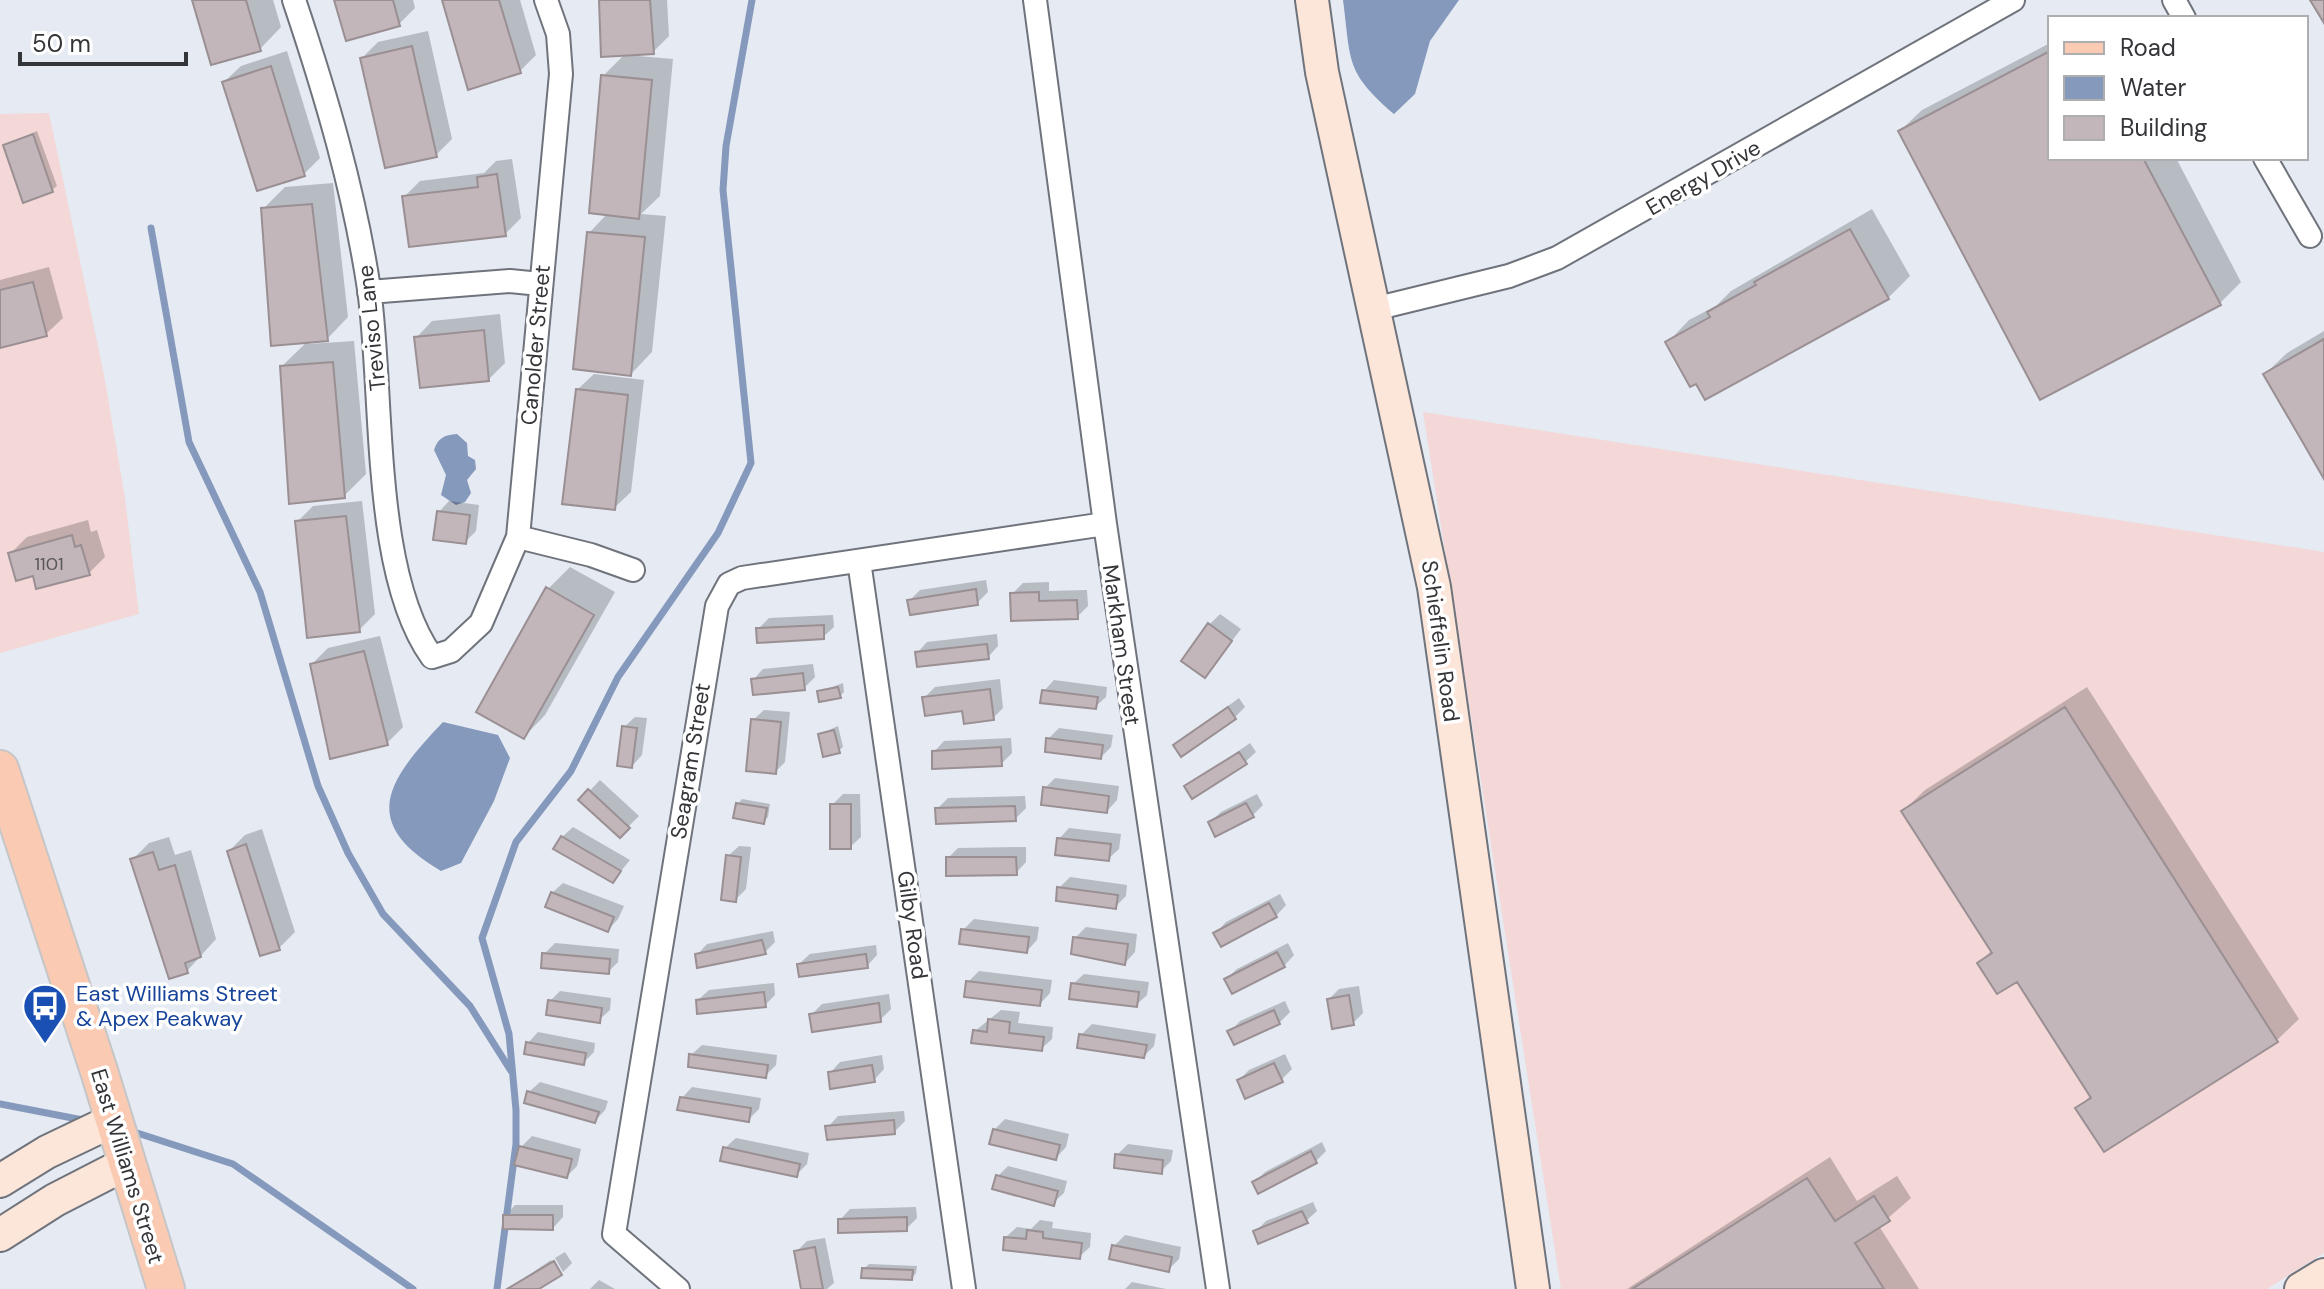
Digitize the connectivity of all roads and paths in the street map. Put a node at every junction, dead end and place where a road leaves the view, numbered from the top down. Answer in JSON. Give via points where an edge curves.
{"nodes":[{"id":1,"x":294,"y":0,"type":"edge"},
{"id":2,"x":546,"y":0,"type":"edge"},
{"id":3,"x":1035,"y":0,"type":"edge"},
{"id":4,"x":1312,"y":0,"type":"edge"},
{"id":5,"x":2013,"y":0,"type":"edge"},
{"id":6,"x":2266,"y":160,"type":"edge"},
{"id":7,"x":2310,"y":236,"type":"dead end"},
{"id":8,"x":540,"y":284,"type":"junction"},
{"id":9,"x":369,"y":292,"type":"junction"},
{"id":10,"x":1374,"y":309,"type":"junction"},
{"id":11,"x":1105,"y":524,"type":"junction"},
{"id":12,"x":518,"y":537,"type":"junction"},
{"id":13,"x":859,"y":561,"type":"junction"},
{"id":14,"x":633,"y":570,"type":"dead end"},
{"id":15,"x":432,"y":657,"type":"joint"},
{"id":16,"x":0,"y":769,"type":"edge"},
{"id":17,"x":114,"y":1120,"type":"junction"},
{"id":18,"x":127,"y":1163,"type":"junction"},
{"id":19,"x":0,"y":1181,"type":"edge"},
{"id":20,"x":0,"y":1235,"type":"edge"},
{"id":21,"x":2324,"y":1275,"type":"edge"},
{"id":22,"x":166,"y":1289,"type":"edge"},
{"id":23,"x":678,"y":1289,"type":"edge"},
{"id":24,"x":964,"y":1289,"type":"edge"},
{"id":25,"x":1218,"y":1289,"type":"edge"},
{"id":26,"x":1533,"y":1289,"type":"edge"},
{"id":27,"x":2301,"y":1289,"type":"edge"}],
"edges":[{"from":1,"to":9,"type":"street","name":"Treviso Lane","via":[[348,173]]},
{"from":2,"to":8,"type":"street","name":"Canolder Street","via":[[558,34],[561,74]]},
{"from":3,"to":11,"type":"street","name":"Markham Street"},
{"from":4,"to":10,"type":"street","name":"Schieffelin Road","via":[[1322,72]]},
{"from":5,"to":10,"type":"street","name":"Energy Drive","via":[[1557,258],[1509,276]]},
{"from":6,"to":7,"type":"street"},
{"from":8,"to":9,"type":"street","via":[[510,281]]},
{"from":8,"to":12,"type":"street","name":"Canolder Street"},
{"from":9,"to":15,"type":"street","name":"Treviso Lane","via":[[394,563],[418,637]]},
{"from":10,"to":26,"type":"street","name":"Schieffelin Road","via":[[1434,587]]},
{"from":11,"to":13,"type":"street","name":"Seagram Street"},
{"from":11,"to":25,"type":"street","name":"Markham Street"},
{"from":12,"to":14,"type":"street"},
{"from":12,"to":15,"type":"street","name":"Canolder Street","via":[[481,623],[451,651]]},
{"from":13,"to":23,"type":"street","name":"Seagram Street","via":[[742,578],[729,584],[717,606],[614,1234]]},
{"from":13,"to":24,"type":"street","name":"Gilby Road"},
{"from":16,"to":17,"type":"main road","name":"East Williams Street"},
{"from":17,"to":18,"type":"main road","name":"East Williams Street"},
{"from":17,"to":19,"type":"street"},
{"from":18,"to":20,"type":"street"},
{"from":18,"to":22,"type":"main road","name":"East Williams Street"},
{"from":21,"to":27,"type":"street"}]}
